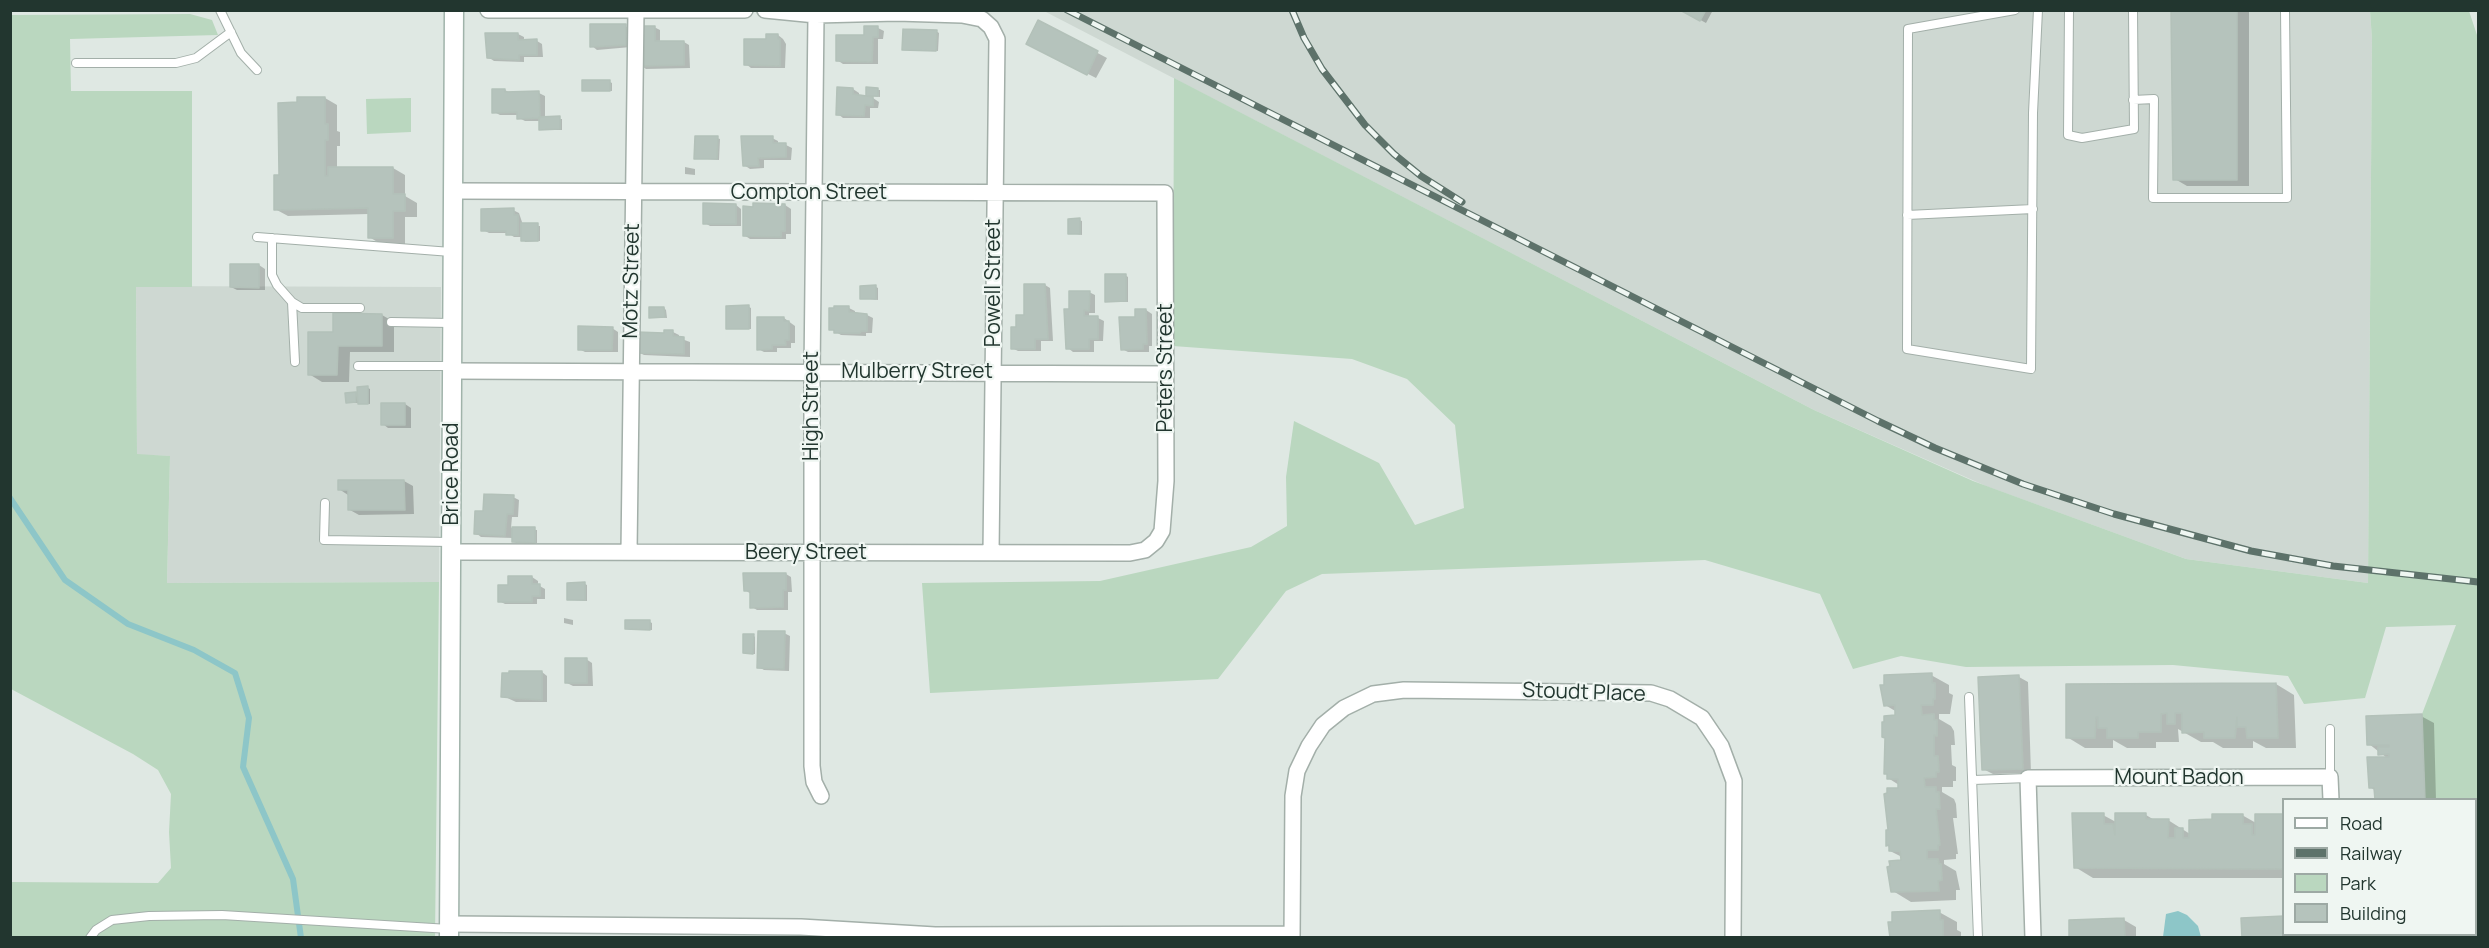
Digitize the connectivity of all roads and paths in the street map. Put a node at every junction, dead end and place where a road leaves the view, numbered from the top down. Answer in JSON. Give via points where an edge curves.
{"nodes":[{"id":1,"x":220,"y":10,"type":"edge"},
{"id":2,"x":454,"y":10,"type":"edge"},
{"id":3,"x":488,"y":10,"type":"edge"},
{"id":4,"x":745,"y":10,"type":"edge"},
{"id":5,"x":765,"y":10,"type":"edge"},
{"id":6,"x":2015,"y":10,"type":"edge"},
{"id":7,"x":2038,"y":10,"type":"edge"},
{"id":8,"x":2069,"y":10,"type":"edge"},
{"id":9,"x":2133,"y":10,"type":"edge"},
{"id":10,"x":2284,"y":10,"type":"edge"},
{"id":11,"x":565,"y":11,"type":"edge"},
{"id":12,"x":636,"y":11,"type":"edge"},
{"id":13,"x":816,"y":15,"type":"junction"},
{"id":14,"x":231,"y":32,"type":"junction"},
{"id":15,"x":76,"y":63,"type":"dead end"},
{"id":16,"x":257,"y":70,"type":"dead end"},
{"id":17,"x":2133,"y":100,"type":"junction"},
{"id":18,"x":453,"y":191,"type":"junction"},
{"id":19,"x":633,"y":192,"type":"junction"},
{"id":20,"x":813,"y":193,"type":"junction"},
{"id":21,"x":1165,"y":193,"type":"joint"},
{"id":22,"x":995,"y":194,"type":"junction"},
{"id":23,"x":2033,"y":210,"type":"junction"},
{"id":24,"x":1907,"y":215,"type":"junction"},
{"id":25,"x":257,"y":237,"type":"dead end"},
{"id":26,"x":272,"y":238,"type":"junction"},
{"id":27,"x":453,"y":252,"type":"junction"},
{"id":28,"x":292,"y":302,"type":"junction"},
{"id":29,"x":360,"y":308,"type":"dead end"},
{"id":30,"x":391,"y":322,"type":"dead end"},
{"id":31,"x":453,"y":323,"type":"junction"},
{"id":32,"x":295,"y":362,"type":"dead end"},
{"id":33,"x":358,"y":366,"type":"dead end"},
{"id":34,"x":453,"y":369,"type":"junction"},
{"id":35,"x":812,"y":372,"type":"junction"},
{"id":36,"x":631,"y":373,"type":"junction"},
{"id":37,"x":994,"y":373,"type":"junction"},
{"id":38,"x":1166,"y":374,"type":"junction"},
{"id":39,"x":325,"y":503,"type":"dead end"},
{"id":40,"x":1156,"y":541,"type":"joint"},
{"id":41,"x":452,"y":547,"type":"junction"},
{"id":42,"x":629,"y":551,"type":"junction"},
{"id":43,"x":992,"y":552,"type":"junction"},
{"id":44,"x":812,"y":554,"type":"junction"},
{"id":45,"x":1969,"y":697,"type":"dead end"},
{"id":46,"x":2330,"y":729,"type":"dead end"},
{"id":47,"x":2330,"y":777,"type":"junction"},
{"id":48,"x":2028,"y":778,"type":"junction"},
{"id":49,"x":1973,"y":780,"type":"junction"},
{"id":50,"x":821,"y":796,"type":"dead end"},
{"id":51,"x":2331,"y":798,"type":"edge"},
{"id":52,"x":449,"y":930,"type":"edge"},
{"id":53,"x":1292,"y":936,"type":"edge"},
{"id":54,"x":90,"y":938,"type":"edge"},
{"id":55,"x":1733,"y":938,"type":"edge"},
{"id":56,"x":1978,"y":938,"type":"edge"},
{"id":57,"x":2033,"y":938,"type":"edge"}],
"edges":[{"from":1,"to":14,"type":"lane"},
{"from":2,"to":18,"type":"main road","name":"Brice Road"},
{"from":3,"to":11,"type":"street"},
{"from":4,"to":12,"type":"street"},
{"from":5,"to":13,"type":"street"},
{"from":6,"to":24,"type":"lane","via":[[1908,29]]},
{"from":7,"to":23,"type":"lane"},
{"from":8,"to":17,"type":"lane","via":[[2067,135],[2082,138],[2134,129]]},
{"from":9,"to":17,"type":"lane"},
{"from":10,"to":17,"type":"lane","via":[[2287,198],[2153,198],[2154,99]]},
{"from":11,"to":12,"type":"street"},
{"from":12,"to":19,"type":"street","name":"Motz Street"},
{"from":13,"to":20,"type":"street","name":"High Street"},
{"from":13,"to":22,"type":"street","name":"Powell Street","via":[[941,13],[982,19],[991,27],[997,39]]},
{"from":14,"to":15,"type":"lane","via":[[195,58],[176,63]]},
{"from":14,"to":16,"type":"lane","via":[[241,53]]},
{"from":18,"to":19,"type":"street","name":"Compton Street"},
{"from":18,"to":27,"type":"main road","name":"Brice Road"},
{"from":19,"to":20,"type":"street","name":"Compton Street"},
{"from":19,"to":36,"type":"street","name":"Motz Street"},
{"from":20,"to":22,"type":"street","name":"Compton Street"},
{"from":20,"to":35,"type":"street","name":"High Street"},
{"from":21,"to":22,"type":"street","name":"Compton Street"},
{"from":21,"to":38,"type":"street","name":"Peters Street"},
{"from":22,"to":37,"type":"street","name":"Powell Street"},
{"from":23,"to":24,"type":"lane"},
{"from":23,"to":24,"type":"lane","via":[[2031,369],[1906,349]]},
{"from":25,"to":26,"type":"lane"},
{"from":26,"to":27,"type":"lane"},
{"from":26,"to":28,"type":"lane","via":[[272,275]]},
{"from":27,"to":31,"type":"main road","name":"Brice Road"},
{"from":28,"to":29,"type":"lane","via":[[302,308]]},
{"from":28,"to":32,"type":"lane"},
{"from":30,"to":31,"type":"lane"},
{"from":31,"to":34,"type":"main road","name":"Brice Road"},
{"from":33,"to":34,"type":"lane"},
{"from":34,"to":36,"type":"street","name":"Mulberry Street"},
{"from":34,"to":41,"type":"main road","name":"Brice Road"},
{"from":35,"to":36,"type":"street","name":"Mulberry Street"},
{"from":35,"to":37,"type":"street","name":"Mulberry Street"},
{"from":35,"to":44,"type":"street","name":"High Street"},
{"from":36,"to":42,"type":"street","name":"Motz Street"},
{"from":37,"to":38,"type":"street","name":"Mulberry Street"},
{"from":37,"to":43,"type":"street","name":"Powell Street"},
{"from":38,"to":40,"type":"street","name":"Peters Street","via":[[1165,518]]},
{"from":39,"to":41,"type":"lane","via":[[324,540]]},
{"from":40,"to":43,"type":"street","name":"Beery Street","via":[[1145,550],[1130,554]]},
{"from":41,"to":42,"type":"street","name":"Beery Street"},
{"from":41,"to":52,"type":"main road","name":"Brice Road"},
{"from":42,"to":44,"type":"street","name":"Beery Street"},
{"from":43,"to":44,"type":"street","name":"Beery Street"},
{"from":44,"to":50,"type":"street","name":"High Street","via":[[812,766]]},
{"from":45,"to":49,"type":"lane"},
{"from":46,"to":47,"type":"lane"},
{"from":47,"to":48,"type":"street","name":"Mount Badon"},
{"from":47,"to":51,"type":"street"},
{"from":48,"to":49,"type":"lane"},
{"from":48,"to":57,"type":"street"},
{"from":49,"to":56,"type":"lane"},
{"from":52,"to":53,"type":"street","via":[[801,927],[935,935]]},
{"from":52,"to":54,"type":"lane","via":[[222,915],[149,916],[112,920]]},
{"from":53,"to":55,"type":"street","name":"Stoudt Place","via":[[1293,796],[1297,771],[1323,725],[1344,708],[1373,694],[1404,690],[1651,693],[1702,718],[1721,746],[1734,781]]}]}
